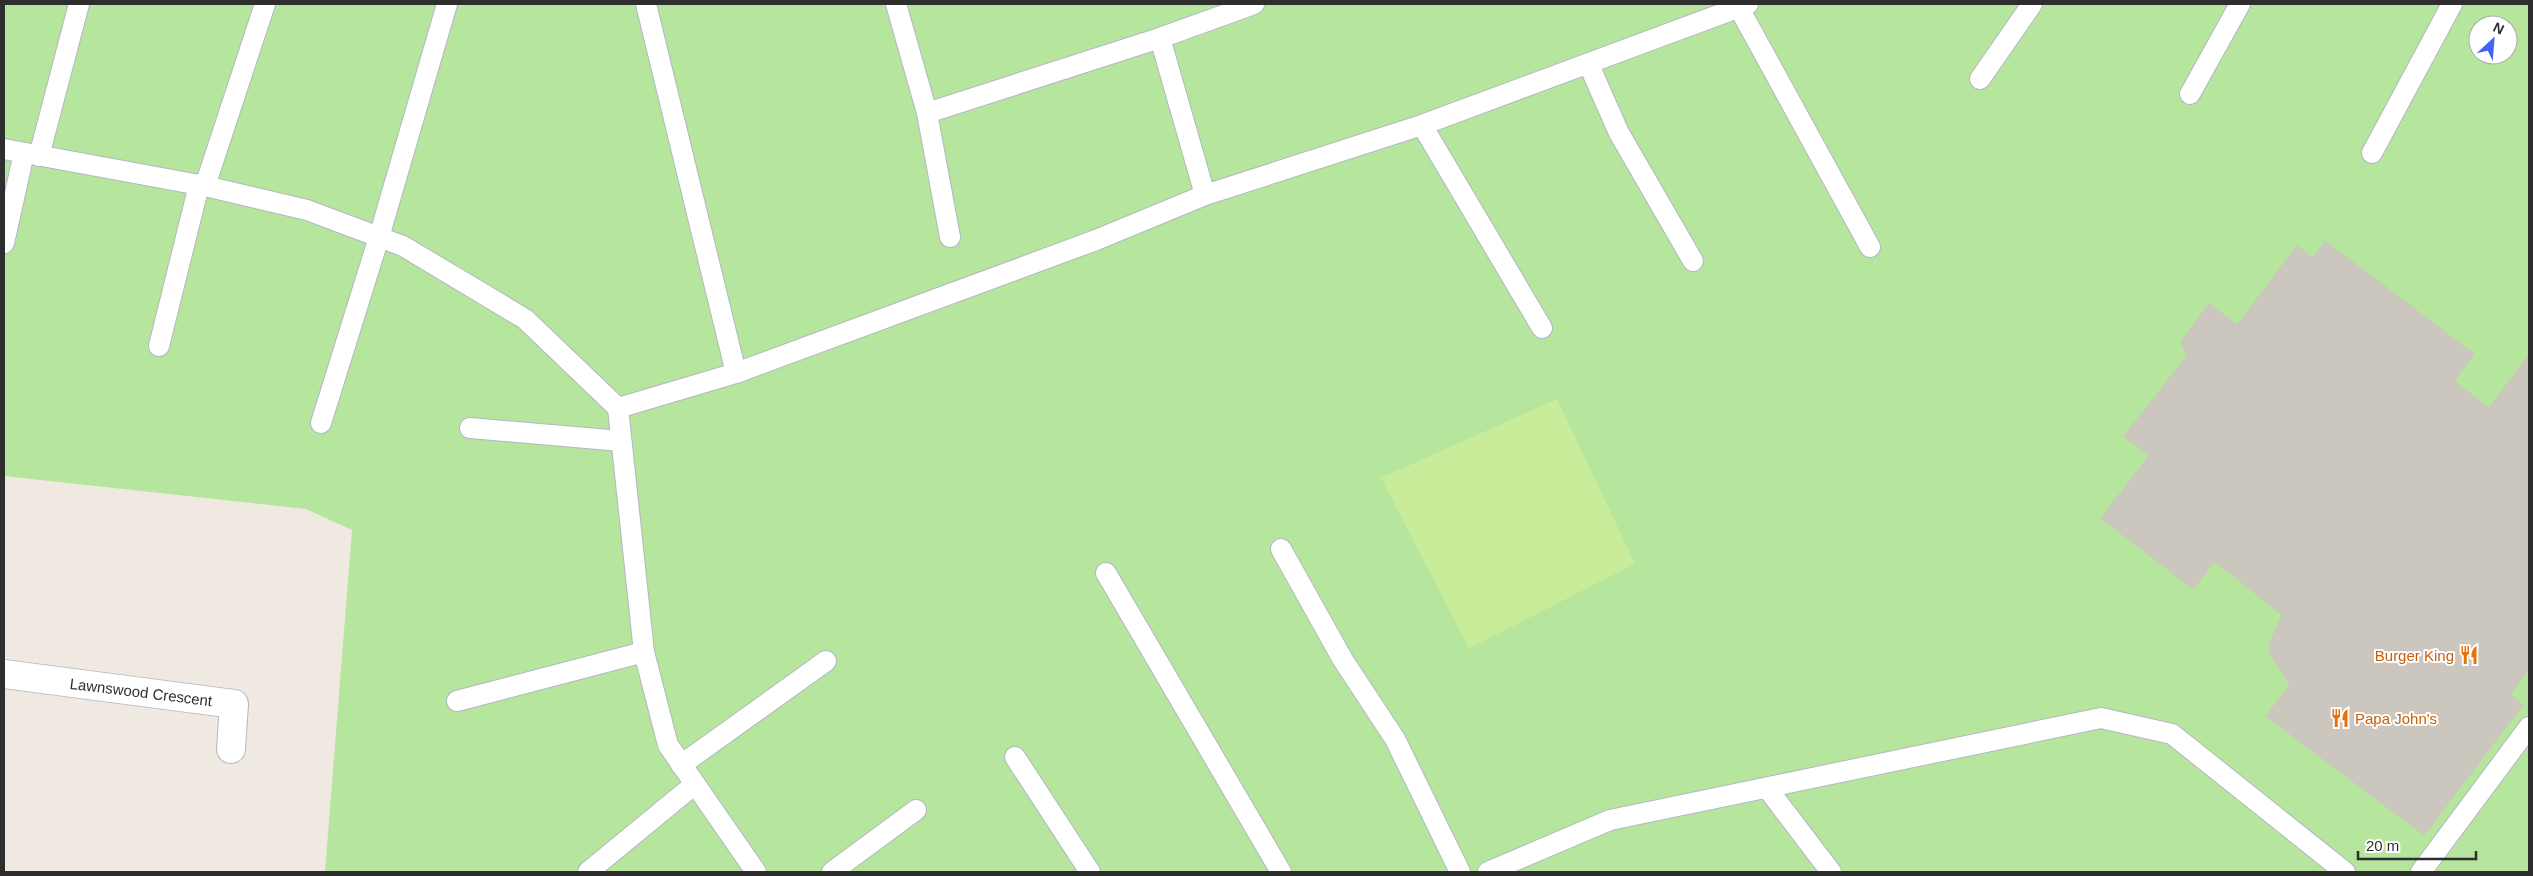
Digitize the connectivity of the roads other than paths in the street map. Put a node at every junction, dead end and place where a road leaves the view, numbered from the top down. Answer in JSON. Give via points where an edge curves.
{"nodes":[{"id":1,"x":79,"y":4,"type":"edge"},
{"id":2,"x":265,"y":4,"type":"edge"},
{"id":3,"x":448,"y":4,"type":"edge"},
{"id":4,"x":646,"y":4,"type":"edge"},
{"id":5,"x":896,"y":4,"type":"edge"},
{"id":6,"x":1254,"y":4,"type":"edge"},
{"id":7,"x":2032,"y":4,"type":"edge"},
{"id":8,"x":2240,"y":4,"type":"edge"},
{"id":9,"x":2452,"y":4,"type":"edge"},
{"id":10,"x":1744,"y":6,"type":"edge"},
{"id":11,"x":1160,"y":38,"type":"junction"},
{"id":12,"x":1589,"y":64,"type":"junction"},
{"id":13,"x":1980,"y":79,"type":"dead end"},
{"id":14,"x":2190,"y":94,"type":"dead end"},
{"id":15,"x":927,"y":113,"type":"junction"},
{"id":16,"x":1422,"y":125,"type":"junction"},
{"id":17,"x":4,"y":149,"type":"edge"},
{"id":18,"x":2372,"y":153,"type":"dead end"},
{"id":19,"x":32,"y":155,"type":"junction"},
{"id":20,"x":202,"y":185,"type":"junction"},
{"id":21,"x":1205,"y":195,"type":"junction"},
{"id":22,"x":379,"y":237,"type":"junction"},
{"id":23,"x":950,"y":237,"type":"dead end"},
{"id":24,"x":4,"y":243,"type":"edge"},
{"id":25,"x":1870,"y":246,"type":"dead end"},
{"id":26,"x":1693,"y":262,"type":"dead end"},
{"id":27,"x":1542,"y":328,"type":"dead end"},
{"id":28,"x":159,"y":346,"type":"dead end"},
{"id":29,"x":736,"y":373,"type":"junction"},
{"id":30,"x":618,"y":408,"type":"junction"},
{"id":31,"x":321,"y":423,"type":"dead end"},
{"id":32,"x":470,"y":428,"type":"dead end"},
{"id":33,"x":621,"y":441,"type":"junction"},
{"id":34,"x":1281,"y":549,"type":"dead end"},
{"id":35,"x":1106,"y":573,"type":"dead end"},
{"id":36,"x":644,"y":652,"type":"junction"},
{"id":37,"x":826,"y":662,"type":"dead end"},
{"id":38,"x":4,"y":674,"type":"edge"},
{"id":39,"x":457,"y":701,"type":"dead end"},
{"id":40,"x":2529,"y":727,"type":"edge"},
{"id":41,"x":231,"y":749,"type":"dead end"},
{"id":42,"x":1015,"y":756,"type":"dead end"},
{"id":43,"x":681,"y":765,"type":"junction"},
{"id":44,"x":695,"y":784,"type":"junction"},
{"id":45,"x":1767,"y":788,"type":"junction"},
{"id":46,"x":916,"y":810,"type":"dead end"},
{"id":47,"x":588,"y":872,"type":"edge"},
{"id":48,"x":756,"y":872,"type":"edge"},
{"id":49,"x":832,"y":872,"type":"edge"},
{"id":50,"x":1090,"y":872,"type":"edge"},
{"id":51,"x":1282,"y":872,"type":"edge"},
{"id":52,"x":1460,"y":872,"type":"edge"},
{"id":53,"x":1488,"y":872,"type":"edge"},
{"id":54,"x":1830,"y":872,"type":"edge"},
{"id":55,"x":2345,"y":872,"type":"edge"},
{"id":56,"x":2421,"y":872,"type":"edge"}],
"edges":[{"from":1,"to":19,"type":"lane","via":[[49,110]]},
{"from":2,"to":20,"type":"lane"},
{"from":3,"to":22,"type":"lane"},
{"from":4,"to":29,"type":"lane"},
{"from":5,"to":15,"type":"lane"},
{"from":6,"to":11,"type":"lane"},
{"from":7,"to":13,"type":"lane"},
{"from":8,"to":14,"type":"lane"},
{"from":9,"to":18,"type":"lane"},
{"from":10,"to":12,"type":"lane"},
{"from":10,"to":25,"type":"lane"},
{"from":11,"to":15,"type":"lane"},
{"from":11,"to":21,"type":"lane"},
{"from":12,"to":16,"type":"lane"},
{"from":12,"to":26,"type":"lane","via":[[1619,133]]},
{"from":15,"to":23,"type":"lane"},
{"from":16,"to":21,"type":"lane"},
{"from":16,"to":27,"type":"lane"},
{"from":17,"to":19,"type":"lane"},
{"from":19,"to":20,"type":"lane"},
{"from":19,"to":24,"type":"lane"},
{"from":20,"to":22,"type":"lane","via":[[307,210]]},
{"from":20,"to":28,"type":"lane"},
{"from":21,"to":29,"type":"lane","via":[[1096,240]]},
{"from":22,"to":30,"type":"lane","via":[[404,246],[525,319]]},
{"from":22,"to":31,"type":"lane"},
{"from":29,"to":30,"type":"lane"},
{"from":30,"to":33,"type":"lane"},
{"from":32,"to":33,"type":"lane"},
{"from":33,"to":36,"type":"lane"},
{"from":34,"to":52,"type":"lane","via":[[1344,660],[1396,739]]},
{"from":35,"to":51,"type":"lane"},
{"from":36,"to":39,"type":"lane"},
{"from":36,"to":43,"type":"lane","via":[[668,745]]},
{"from":37,"to":43,"type":"lane"},
{"from":38,"to":41,"type":"street","name":"Lawnswood Crescent","via":[[234,704]]},
{"from":40,"to":56,"type":"lane"},
{"from":42,"to":50,"type":"lane"},
{"from":43,"to":44,"type":"lane"},
{"from":44,"to":47,"type":"lane"},
{"from":44,"to":48,"type":"lane"},
{"from":45,"to":53,"type":"lane","via":[[1610,820]]},
{"from":45,"to":54,"type":"lane"},
{"from":45,"to":55,"type":"lane","via":[[2101,718],[2172,734]]},
{"from":46,"to":49,"type":"lane"}]}
